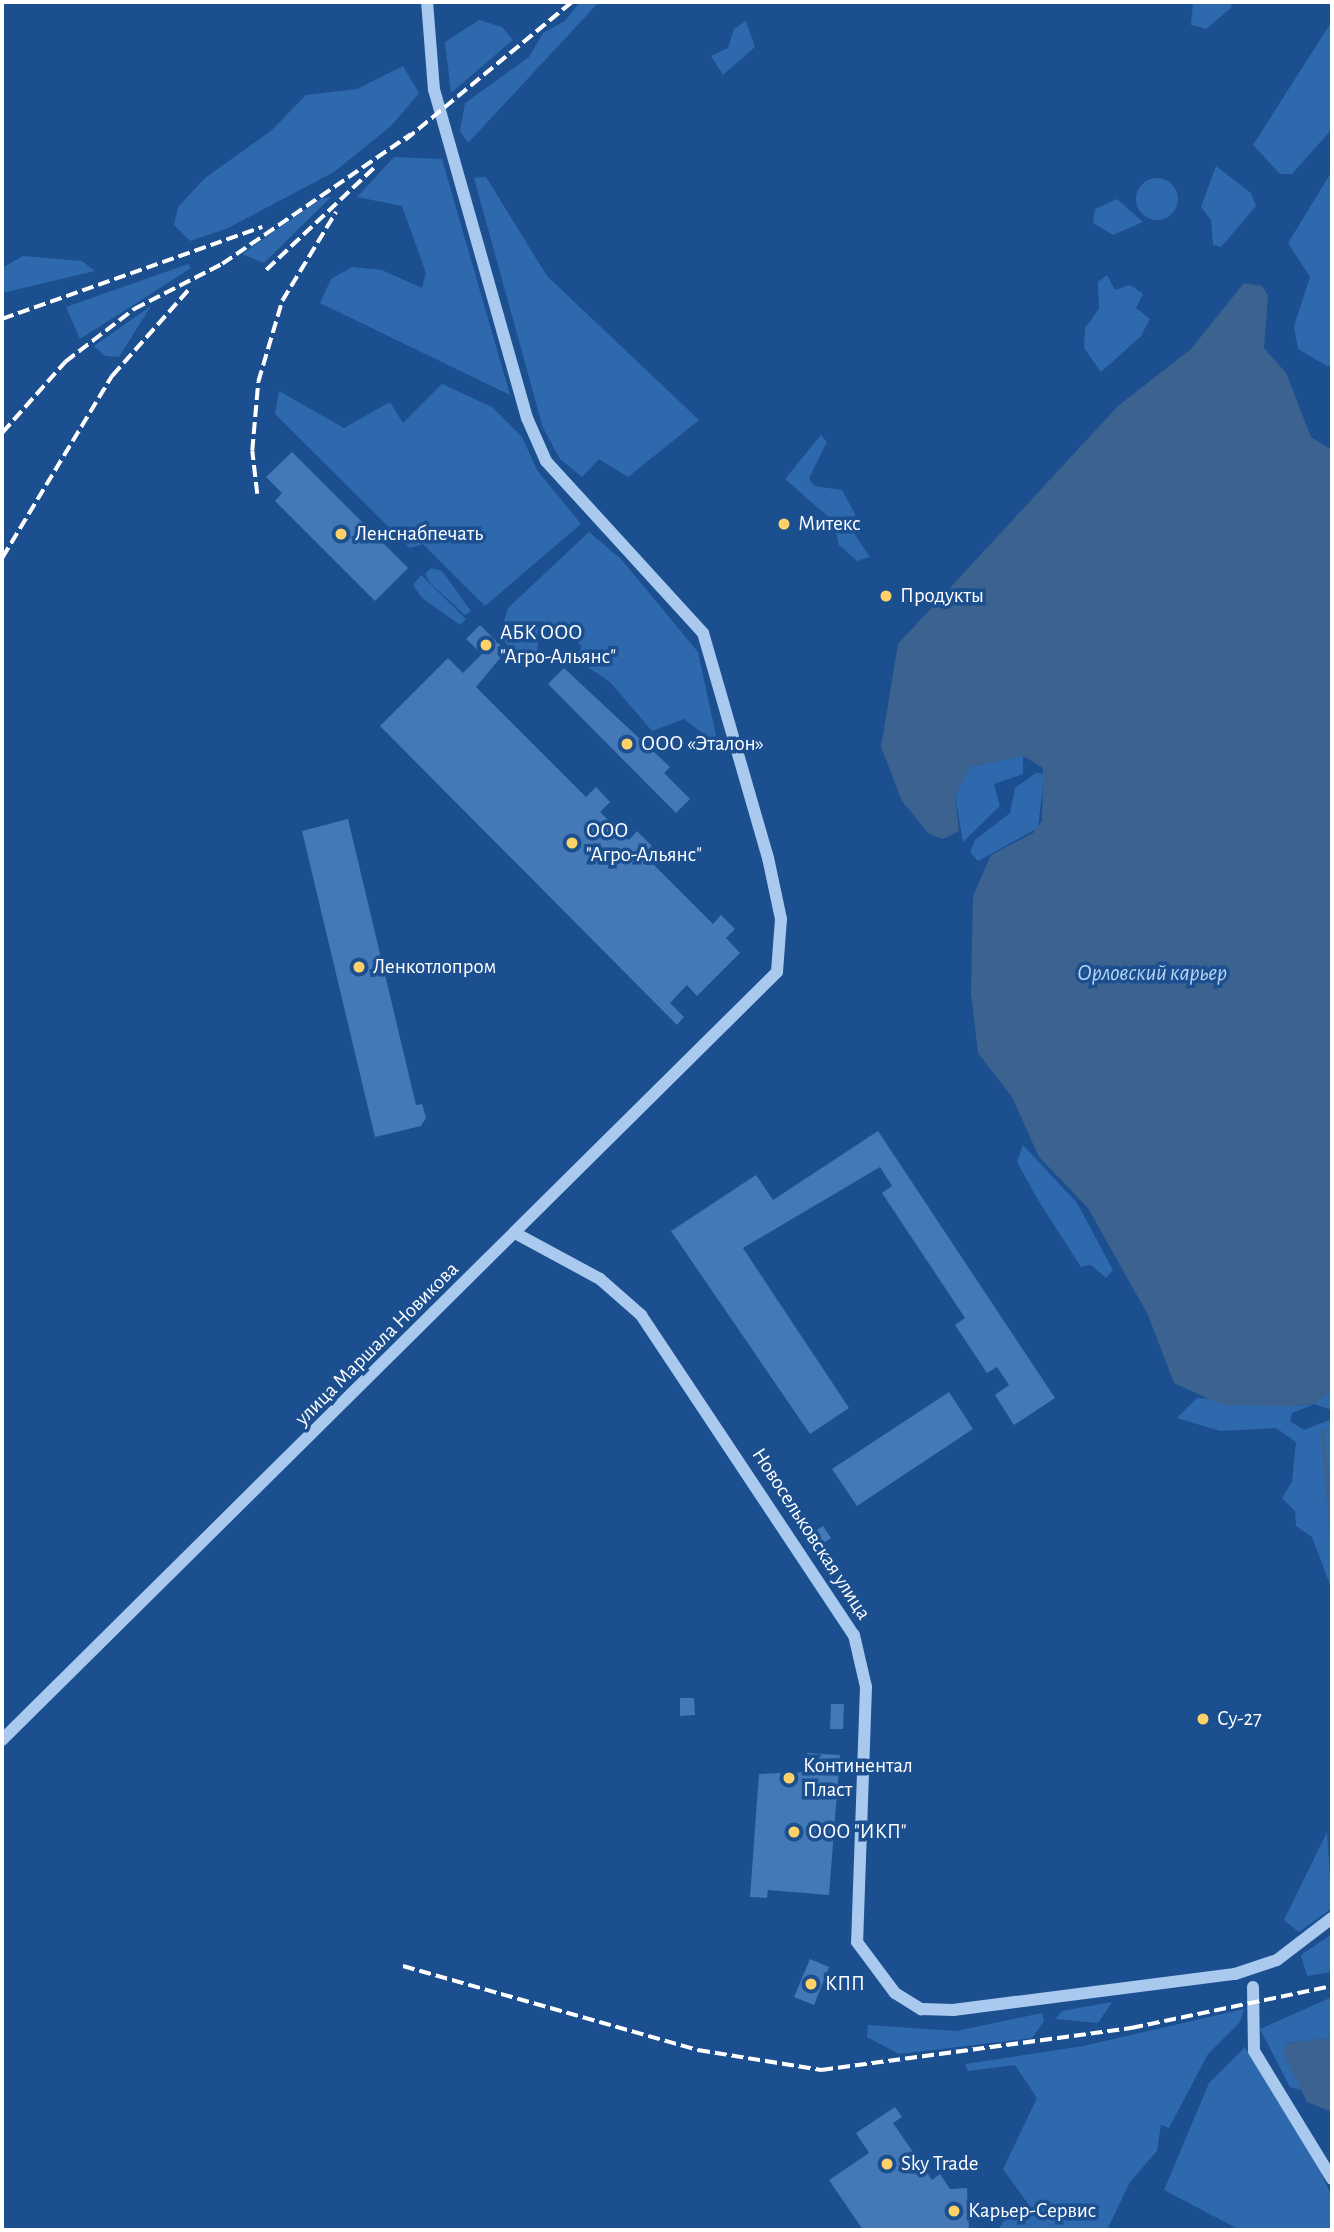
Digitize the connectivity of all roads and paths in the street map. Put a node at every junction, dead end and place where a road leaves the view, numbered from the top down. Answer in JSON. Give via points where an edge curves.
{"nodes":[{"id":1,"x":427,"y":2,"type":"edge"},
{"id":2,"x":515,"y":1233,"type":"junction"},
{"id":3,"x":2,"y":1740,"type":"edge"},
{"id":4,"x":1332,"y":1918,"type":"edge"},
{"id":5,"x":1253,"y":1987,"type":"dead end"},
{"id":6,"x":1332,"y":2179,"type":"edge"}],
"edges":[{"from":1,"to":2,"type":"street","name":"улица Маршала Новикова","via":[[433,90],[527,418],[546,461],[703,633],[768,858],[781,919],[777,972]]},
{"from":2,"to":3,"type":"street","name":"улица Маршала Новикова"},
{"from":2,"to":4,"type":"street","name":"Новосельковская улица","via":[[600,1279],[640,1315],[854,1634],[866,1687],[857,1942],[879,1978],[921,2009],[1249,1971],[1277,1960]]},
{"from":5,"to":6,"type":"street","via":[[1254,2051]]}]}
